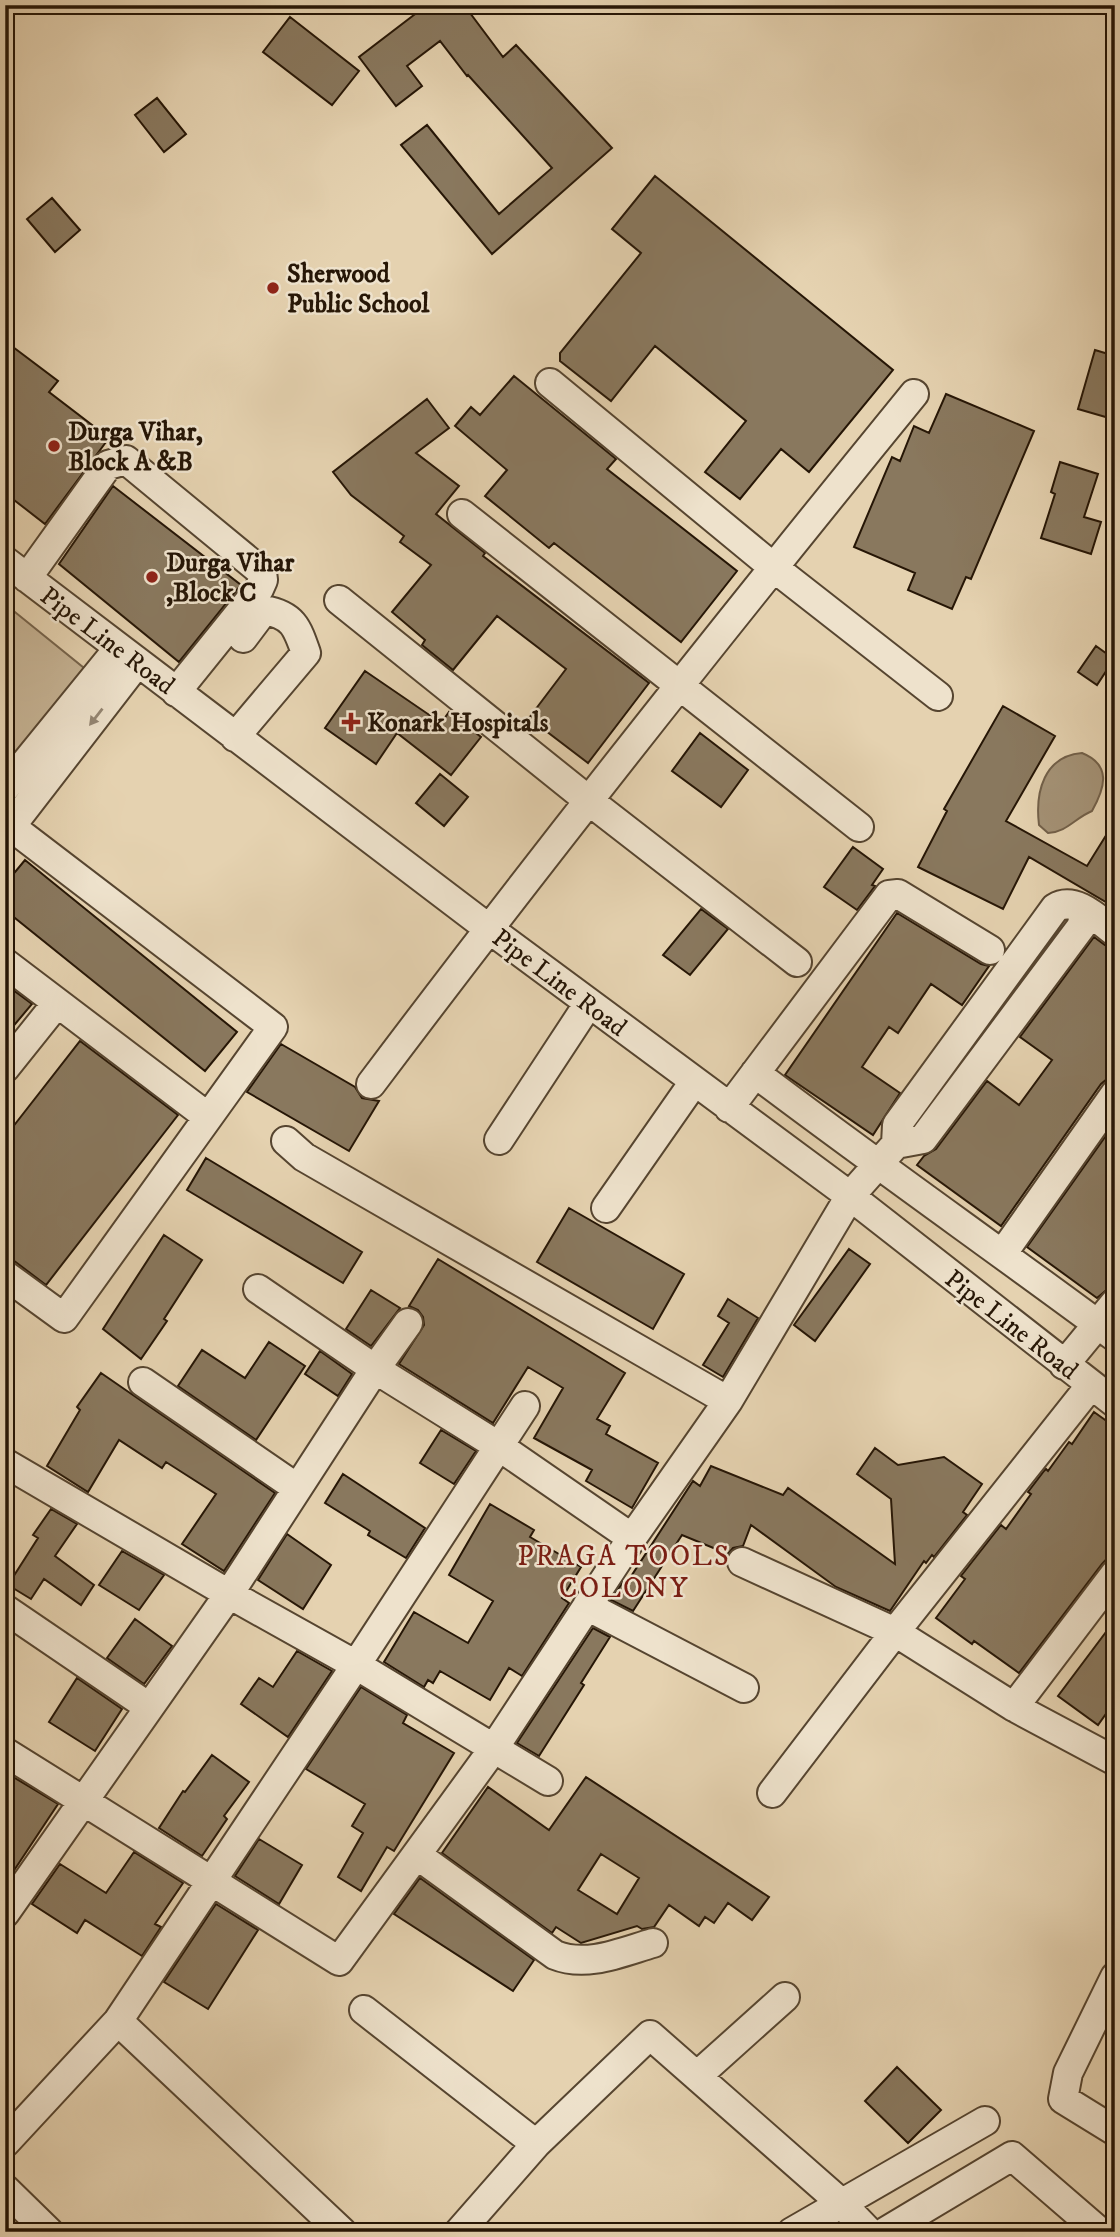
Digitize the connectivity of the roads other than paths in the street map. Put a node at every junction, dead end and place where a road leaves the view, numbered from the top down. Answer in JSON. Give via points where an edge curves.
{"nodes":[{"id":1,"x":550,"y":383,"type":"dead end"},
{"id":2,"x":914,"y":394,"type":"dead end"},
{"id":3,"x":462,"y":514,"type":"dead end"},
{"id":4,"x":773,"y":567,"type":"junction"},
{"id":5,"x":16,"y":570,"type":"edge"},
{"id":6,"x":339,"y":600,"type":"dead end"},
{"id":7,"x":128,"y":656,"type":"junction"},
{"id":8,"x":679,"y":683,"type":"junction"},
{"id":9,"x":938,"y":696,"type":"dead end"},
{"id":10,"x":184,"y":698,"type":"junction"},
{"id":11,"x":236,"y":737,"type":"junction"},
{"id":12,"x":5,"y":788,"type":"edge"},
{"id":13,"x":588,"y":800,"type":"junction"},
{"id":14,"x":7,"y":827,"type":"edge"},
{"id":15,"x":859,"y":827,"type":"dead end"},
{"id":16,"x":488,"y":928,"type":"junction"},
{"id":17,"x":1115,"y":932,"type":"edge"},
{"id":18,"x":990,"y":950,"type":"dead end"},
{"id":19,"x":797,"y":962,"type":"dead end"},
{"id":20,"x":5,"y":963,"type":"edge"},
{"id":21,"x":57,"y":1003,"type":"junction"},
{"id":22,"x":589,"y":1003,"type":"junction"},
{"id":23,"x":5,"y":1068,"type":"edge"},
{"id":24,"x":755,"y":1073,"type":"junction"},
{"id":25,"x":694,"y":1082,"type":"junction"},
{"id":26,"x":371,"y":1084,"type":"dead end"},
{"id":27,"x":1115,"y":1094,"type":"edge"},
{"id":28,"x":729,"y":1108,"type":"junction"},
{"id":29,"x":208,"y":1117,"type":"junction"},
{"id":30,"x":499,"y":1140,"type":"dead end"},
{"id":31,"x":286,"y":1141,"type":"dead end"},
{"id":32,"x":877,"y":1165,"type":"junction"},
{"id":33,"x":850,"y":1196,"type":"junction"},
{"id":34,"x":607,"y":1208,"type":"dead end"},
{"id":35,"x":1003,"y":1253,"type":"junction"},
{"id":36,"x":5,"y":1275,"type":"edge"},
{"id":37,"x":258,"y":1289,"type":"dead end"},
{"id":38,"x":1109,"y":1321,"type":"edge"},
{"id":39,"x":408,"y":1322,"type":"dead end"},
{"id":40,"x":1064,"y":1365,"type":"junction"},
{"id":41,"x":374,"y":1369,"type":"junction"},
{"id":42,"x":143,"y":1382,"type":"dead end"},
{"id":43,"x":1091,"y":1385,"type":"junction"},
{"id":44,"x":728,"y":1401,"type":"junction"},
{"id":45,"x":1115,"y":1403,"type":"edge"},
{"id":46,"x":525,"y":1406,"type":"dead end"},
{"id":47,"x":500,"y":1447,"type":"junction"},
{"id":48,"x":5,"y":1463,"type":"edge"},
{"id":49,"x":297,"y":1488,"type":"junction"},
{"id":50,"x":632,"y":1538,"type":"junction"},
{"id":51,"x":742,"y":1562,"type":"dead end"},
{"id":52,"x":1115,"y":1574,"type":"edge"},
{"id":53,"x":229,"y":1594,"type":"junction"},
{"id":54,"x":587,"y":1606,"type":"junction"},
{"id":55,"x":5,"y":1609,"type":"edge"},
{"id":56,"x":895,"y":1632,"type":"junction"},
{"id":57,"x":356,"y":1665,"type":"junction"},
{"id":58,"x":744,"y":1688,"type":"dead end"},
{"id":59,"x":149,"y":1707,"type":"junction"},
{"id":60,"x":1014,"y":1707,"type":"junction"},
{"id":61,"x":494,"y":1748,"type":"junction"},
{"id":62,"x":5,"y":1752,"type":"edge"},
{"id":63,"x":1115,"y":1761,"type":"edge"},
{"id":64,"x":548,"y":1781,"type":"dead end"},
{"id":65,"x":772,"y":1793,"type":"dead end"},
{"id":66,"x":84,"y":1800,"type":"junction"},
{"id":67,"x":417,"y":1856,"type":"junction"},
{"id":68,"x":211,"y":1881,"type":"junction"},
{"id":69,"x":5,"y":1913,"type":"edge"},
{"id":70,"x":653,"y":1943,"type":"dead end"},
{"id":71,"x":1115,"y":1977,"type":"edge"},
{"id":72,"x":785,"y":1997,"type":"dead end"},
{"id":73,"x":363,"y":2010,"type":"dead end"},
{"id":74,"x":118,"y":2021,"type":"junction"},
{"id":75,"x":697,"y":2076,"type":"junction"},
{"id":76,"x":985,"y":2121,"type":"dead end"},
{"id":77,"x":1115,"y":2131,"type":"edge"},
{"id":78,"x":5,"y":2143,"type":"edge"},
{"id":79,"x":536,"y":2144,"type":"junction"},
{"id":80,"x":5,"y":2189,"type":"edge"},
{"id":81,"x":840,"y":2203,"type":"junction"},
{"id":82,"x":1084,"y":2227,"type":"edge"},
{"id":83,"x":49,"y":2232,"type":"edge"},
{"id":84,"x":342,"y":2232,"type":"edge"},
{"id":85,"x":459,"y":2232,"type":"edge"},
{"id":86,"x":792,"y":2232,"type":"edge"},
{"id":87,"x":869,"y":2232,"type":"edge"},
{"id":88,"x":886,"y":2232,"type":"edge"}],
"edges":[{"from":1,"to":4,"type":"street"},
{"from":2,"to":4,"type":"street"},
{"from":3,"to":8,"type":"street"},
{"from":4,"to":8,"type":"street"},
{"from":4,"to":9,"type":"street"},
{"from":5,"to":7,"type":"street","name":"Pipe Line Road"},
{"from":5,"to":10,"type":"street","via":[[107,465],[126,460],[262,572],[259,589]]},
{"from":6,"to":13,"type":"street"},
{"from":7,"to":10,"type":"street","name":"Pipe Line Road"},
{"from":7,"to":12,"type":"street","via":[[81,696]]},
{"from":7,"to":14,"type":"street","one_way":true},
{"from":8,"to":13,"type":"street"},
{"from":8,"to":15,"type":"street"},
{"from":10,"to":11,"type":"street","name":"Pipe Line Road"},
{"from":10,"to":11,"type":"street","via":[[264,610],[281,613],[298,627],[306,653]]},
{"from":11,"to":16,"type":"street","name":"Pipe Line Road"},
{"from":13,"to":16,"type":"street"},
{"from":13,"to":19,"type":"street"},
{"from":14,"to":29,"type":"street","via":[[273,1027]]},
{"from":16,"to":22,"type":"street","name":"Pipe Line Road"},
{"from":16,"to":26,"type":"street"},
{"from":17,"to":32,"type":"street","via":[[1069,903],[1055,908],[897,1125],[896,1144]]},
{"from":18,"to":24,"type":"street","via":[[898,894],[889,895]]},
{"from":20,"to":21,"type":"street"},
{"from":21,"to":23,"type":"street"},
{"from":21,"to":29,"type":"street"},
{"from":22,"to":25,"type":"street","name":"Pipe Line Road"},
{"from":22,"to":30,"type":"street"},
{"from":24,"to":28,"type":"street"},
{"from":24,"to":32,"type":"street"},
{"from":25,"to":28,"type":"street","name":"Pipe Line Road"},
{"from":25,"to":34,"type":"street"},
{"from":27,"to":35,"type":"street"},
{"from":28,"to":33,"type":"street","name":"Pipe Line Road"},
{"from":29,"to":36,"type":"street","via":[[64,1318]]},
{"from":31,"to":44,"type":"street","via":[[304,1157]]},
{"from":32,"to":33,"type":"street"},
{"from":32,"to":35,"type":"street"},
{"from":33,"to":40,"type":"street","name":"Pipe Line Road"},
{"from":33,"to":44,"type":"street"},
{"from":35,"to":38,"type":"street"},
{"from":37,"to":41,"type":"street"},
{"from":38,"to":40,"type":"street"},
{"from":39,"to":41,"type":"street"},
{"from":40,"to":43,"type":"street","name":"Pipe Line Road"},
{"from":41,"to":47,"type":"street"},
{"from":41,"to":49,"type":"street"},
{"from":42,"to":49,"type":"street"},
{"from":43,"to":45,"type":"street","name":"Pipe Line Road"},
{"from":43,"to":56,"type":"street"},
{"from":44,"to":50,"type":"street"},
{"from":46,"to":47,"type":"street"},
{"from":47,"to":50,"type":"street"},
{"from":47,"to":57,"type":"street"},
{"from":48,"to":53,"type":"street"},
{"from":49,"to":53,"type":"street"},
{"from":50,"to":54,"type":"street"},
{"from":51,"to":56,"type":"street"},
{"from":52,"to":60,"type":"street"},
{"from":53,"to":57,"type":"street"},
{"from":53,"to":59,"type":"street"},
{"from":54,"to":58,"type":"street"},
{"from":54,"to":61,"type":"street"},
{"from":55,"to":59,"type":"street"},
{"from":56,"to":60,"type":"street"},
{"from":56,"to":65,"type":"street"},
{"from":57,"to":61,"type":"street"},
{"from":57,"to":68,"type":"street"},
{"from":59,"to":66,"type":"street"},
{"from":60,"to":63,"type":"street"},
{"from":61,"to":64,"type":"street"},
{"from":61,"to":67,"type":"street"},
{"from":62,"to":66,"type":"street"},
{"from":66,"to":68,"type":"street"},
{"from":66,"to":69,"type":"street"},
{"from":67,"to":68,"type":"street","via":[[339,1961]]},
{"from":67,"to":70,"type":"street","via":[[567,1960],[587,1961]]},
{"from":68,"to":74,"type":"street"},
{"from":71,"to":77,"type":"street","via":[[1068,2073],[1063,2099]]},
{"from":72,"to":75,"type":"street"},
{"from":73,"to":79,"type":"street"},
{"from":74,"to":78,"type":"street"},
{"from":74,"to":84,"type":"street"},
{"from":75,"to":79,"type":"street","via":[[650,2035]]},
{"from":75,"to":81,"type":"street"},
{"from":76,"to":81,"type":"street"},
{"from":79,"to":85,"type":"street"},
{"from":80,"to":83,"type":"street"},
{"from":81,"to":86,"type":"street"},
{"from":81,"to":87,"type":"street"},
{"from":82,"to":88,"type":"street","via":[[1012,2156]]}]}
